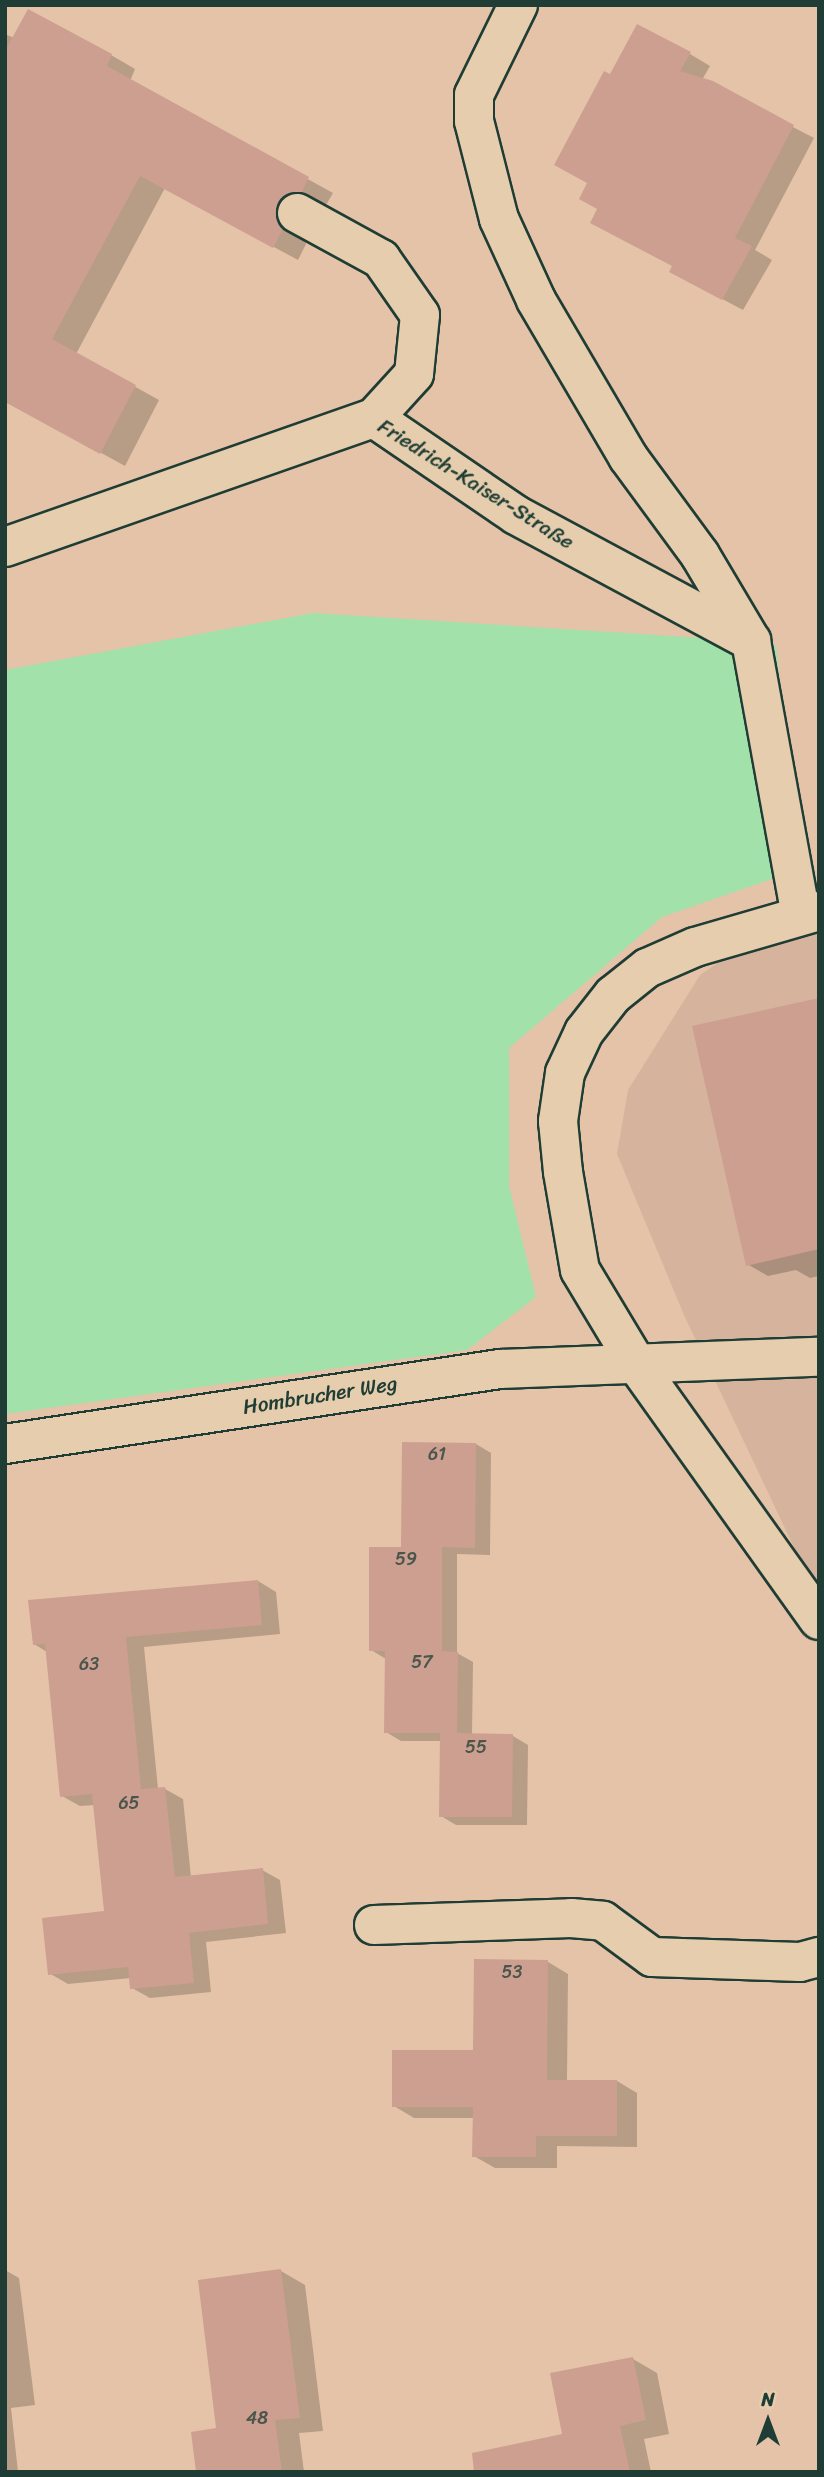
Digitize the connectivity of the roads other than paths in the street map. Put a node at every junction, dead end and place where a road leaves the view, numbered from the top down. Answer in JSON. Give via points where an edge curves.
{"nodes":[{"id":1,"x":517,"y":5,"type":"edge"},
{"id":2,"x":297,"y":213,"type":"dead end"},
{"id":3,"x":374,"y":418,"type":"junction"},
{"id":4,"x":5,"y":547,"type":"edge"},
{"id":5,"x":751,"y":641,"type":"junction"},
{"id":6,"x":810,"y":913,"type":"edge"},
{"id":7,"x":819,"y":1357,"type":"edge"},
{"id":8,"x":637,"y":1365,"type":"junction"},
{"id":9,"x":5,"y":1444,"type":"edge"},
{"id":10,"x":819,"y":1620,"type":"edge"},
{"id":11,"x":374,"y":1925,"type":"dead end"},
{"id":12,"x":819,"y":1957,"type":"edge"}],
"edges":[{"from":1,"to":5,"type":"street","via":[[474,95],[474,121],[499,219],[536,300],[628,457],[699,555]]},
{"from":2,"to":3,"type":"street","via":[[381,258],[420,315],[414,374]]},
{"from":3,"to":4,"type":"street","name":"Friedrich-Kaiser-Straße"},
{"from":3,"to":5,"type":"street","name":"Friedrich-Kaiser-Straße","via":[[516,515]]},
{"from":5,"to":6,"type":"street"},
{"from":6,"to":8,"type":"street","via":[[695,947],[647,968],[613,995],[584,1032],[565,1073],[558,1121],[580,1270]]},
{"from":7,"to":8,"type":"street","name":"Hombrucher Weg"},
{"from":8,"to":9,"type":"street","name":"Hombrucher Weg","via":[[500,1369]]},
{"from":8,"to":10,"type":"street"},
{"from":11,"to":12,"type":"street","via":[[571,1918],[603,1921],[652,1957],[800,1962]]}]}
